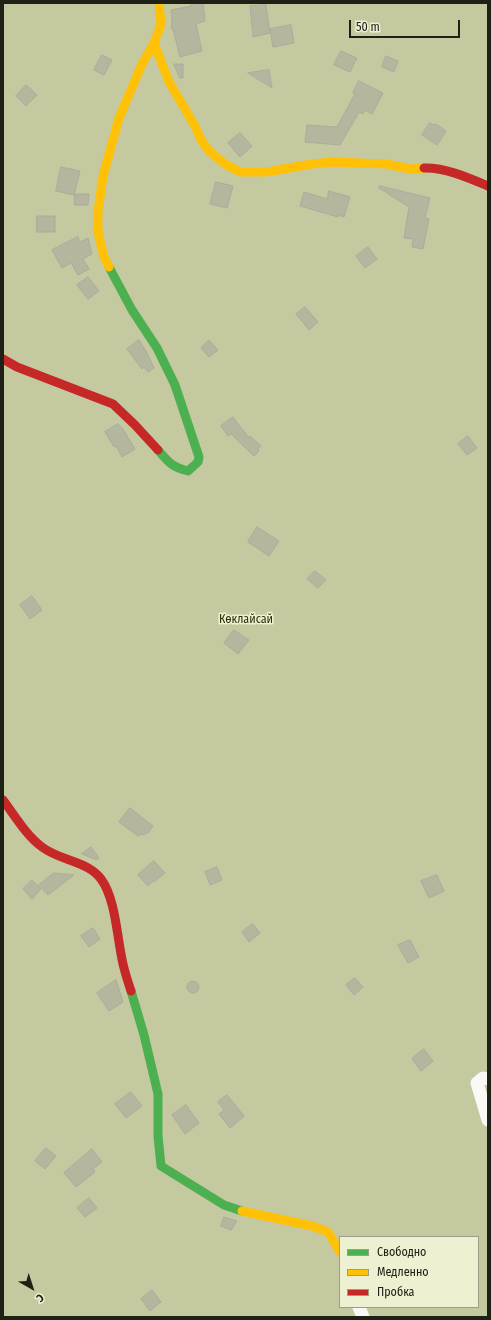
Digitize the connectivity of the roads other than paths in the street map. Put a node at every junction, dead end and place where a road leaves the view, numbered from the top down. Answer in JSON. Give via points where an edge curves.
{"nodes":[{"id":1,"x":159,"y":3,"type":"edge"},
{"id":2,"x":154,"y":42,"type":"junction"},
{"id":3,"x":488,"y":186,"type":"edge"},
{"id":4,"x":3,"y":360,"type":"edge"},
{"id":5,"x":3,"y":800,"type":"edge"},
{"id":6,"x":488,"y":1079,"type":"edge"},
{"id":7,"x":488,"y":1120,"type":"edge"},
{"id":8,"x":339,"y":1250,"type":"edge"}],
"edges":[{"from":1,"to":2,"type":"street","via":[[161,24]]},
{"from":2,"to":3,"type":"street","via":[[169,82],[196,126],[201,140],[210,152],[240,172],[267,172],[332,162],[387,164],[410,169],[430,168],[468,176]]},
{"from":2,"to":4,"type":"street","via":[[119,118],[103,176],[98,232],[104,257],[112,274],[175,385],[199,457],[198,462],[188,470],[171,465],[113,404]]},
{"from":5,"to":8,"type":"street","via":[[42,847],[58,857],[91,869],[101,879],[110,896],[123,965],[158,1094],[161,1166],[224,1205],[328,1232]]},
{"from":6,"to":7,"type":"street","via":[[483,1078],[477,1083]]}]}
